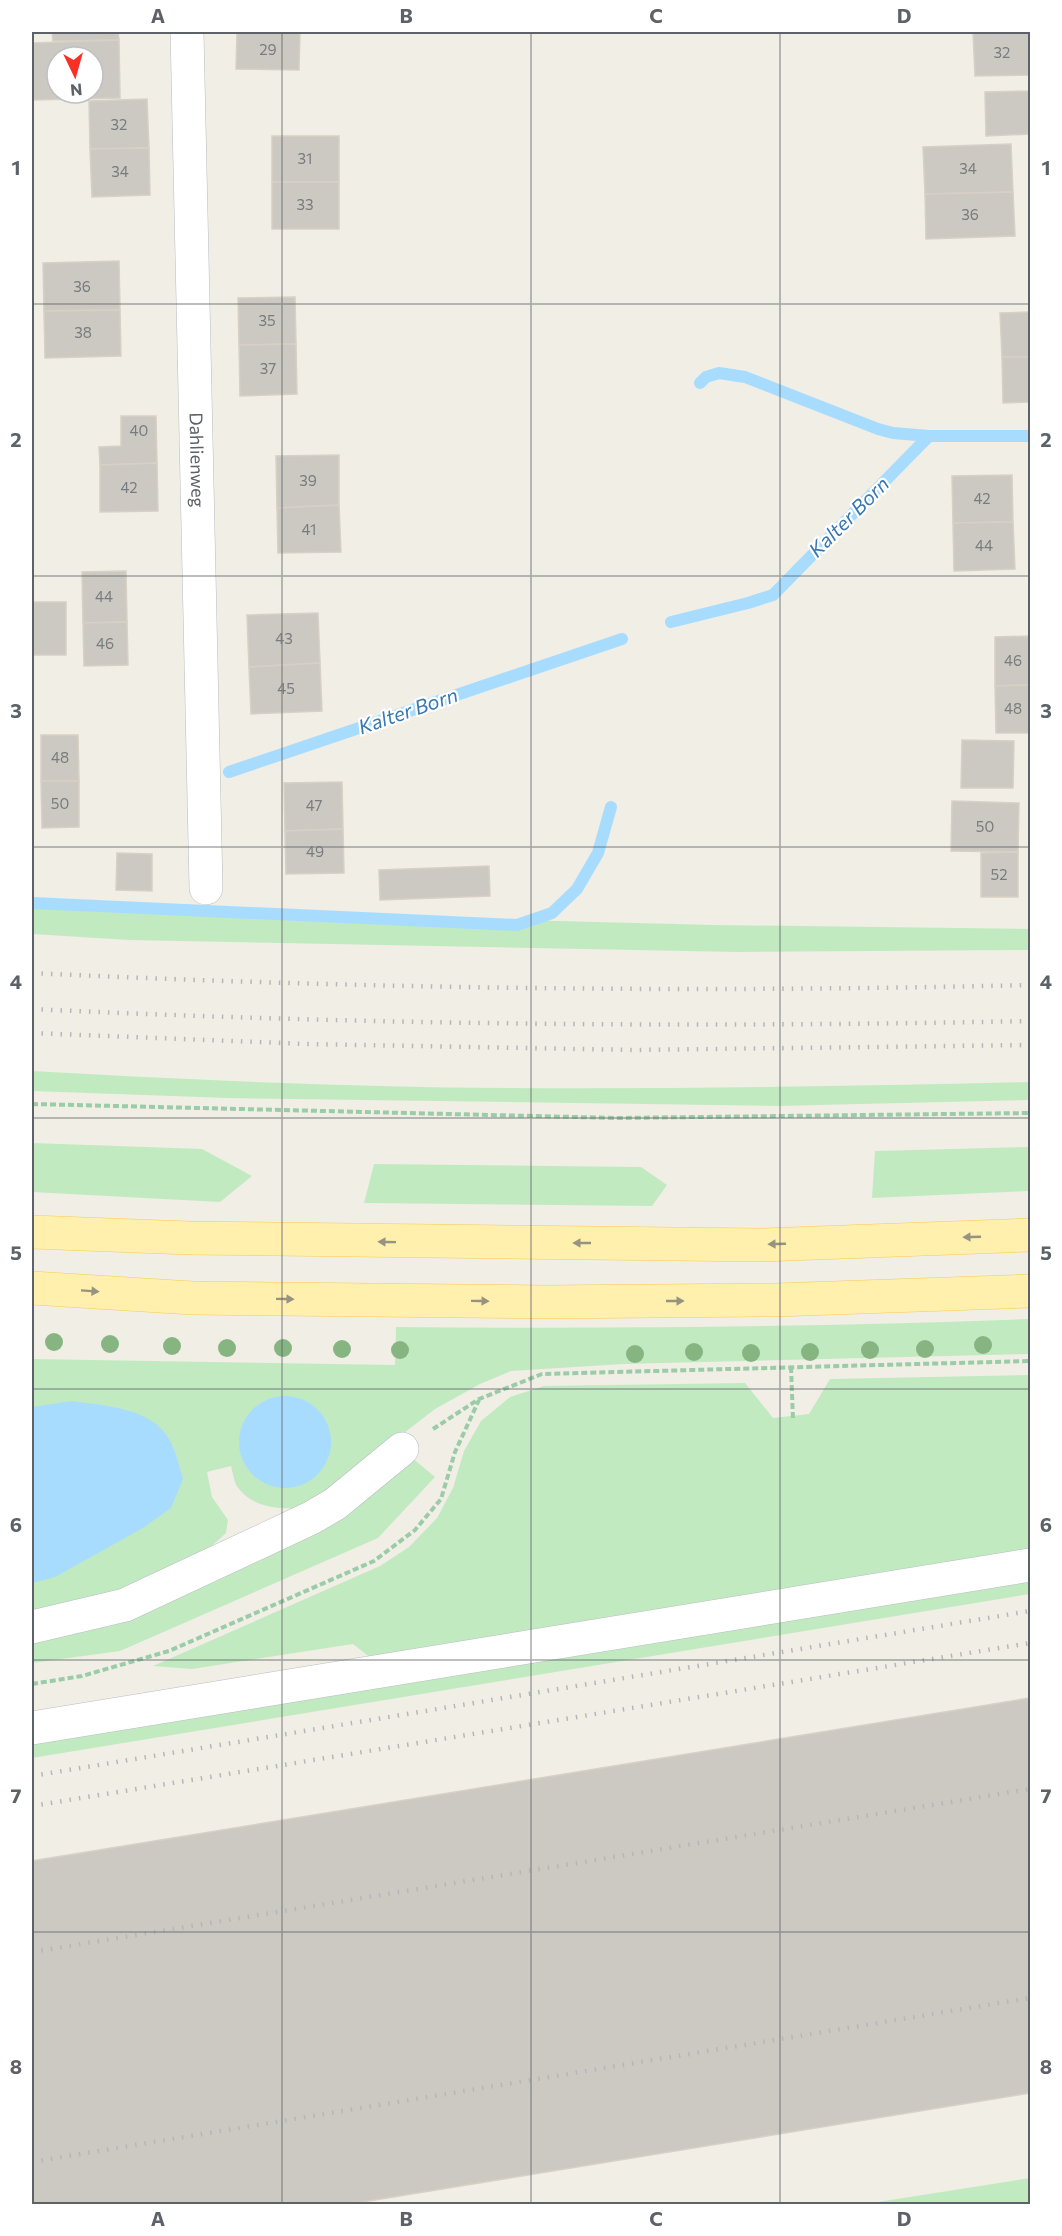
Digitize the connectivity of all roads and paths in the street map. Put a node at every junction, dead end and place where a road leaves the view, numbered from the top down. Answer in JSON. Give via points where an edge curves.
{"nodes":[{"id":1,"x":187,"y":32,"type":"edge"},
{"id":2,"x":206,"y":888,"type":"dead end"},
{"id":3,"x":32,"y":1104,"type":"edge"},
{"id":4,"x":1030,"y":1113,"type":"edge"},
{"id":5,"x":32,"y":1232,"type":"edge"},
{"id":6,"x":1030,"y":1235,"type":"edge"},
{"id":7,"x":32,"y":1288,"type":"edge"},
{"id":8,"x":1030,"y":1291,"type":"edge"},
{"id":9,"x":1030,"y":1361,"type":"edge"},
{"id":10,"x":791,"y":1367,"type":"junction"},
{"id":11,"x":479,"y":1399,"type":"junction"},
{"id":12,"x":793,"y":1419,"type":"dead end"},
{"id":13,"x":402,"y":1449,"type":"joint"},
{"id":14,"x":1030,"y":1565,"type":"edge"},
{"id":15,"x":32,"y":1627,"type":"edge"},
{"id":16,"x":32,"y":1684,"type":"edge"},
{"id":17,"x":32,"y":1728,"type":"edge"}],
"edges":[{"from":1,"to":2,"type":"street","name":"Dahlienweg"},
{"from":3,"to":4,"type":"path","via":[[616,1118]]},
{"from":6,"to":5,"type":"main road","one_way":true,"via":[[760,1245],[201,1239]]},
{"from":7,"to":8,"type":"main road","one_way":true,"via":[[192,1298],[546,1302],[776,1300]]},
{"from":9,"to":10,"type":"path"},
{"from":10,"to":11,"type":"path","via":[[542,1374]]},
{"from":10,"to":12,"type":"path"},
{"from":11,"to":13,"type":"path"},
{"from":11,"to":16,"type":"path","via":[[455,1452],[441,1499],[415,1530],[374,1561],[169,1651],[82,1676]]},
{"from":13,"to":15,"type":"street","via":[[335,1504],[311,1518],[125,1605]]},
{"from":14,"to":17,"type":"street"}]}
